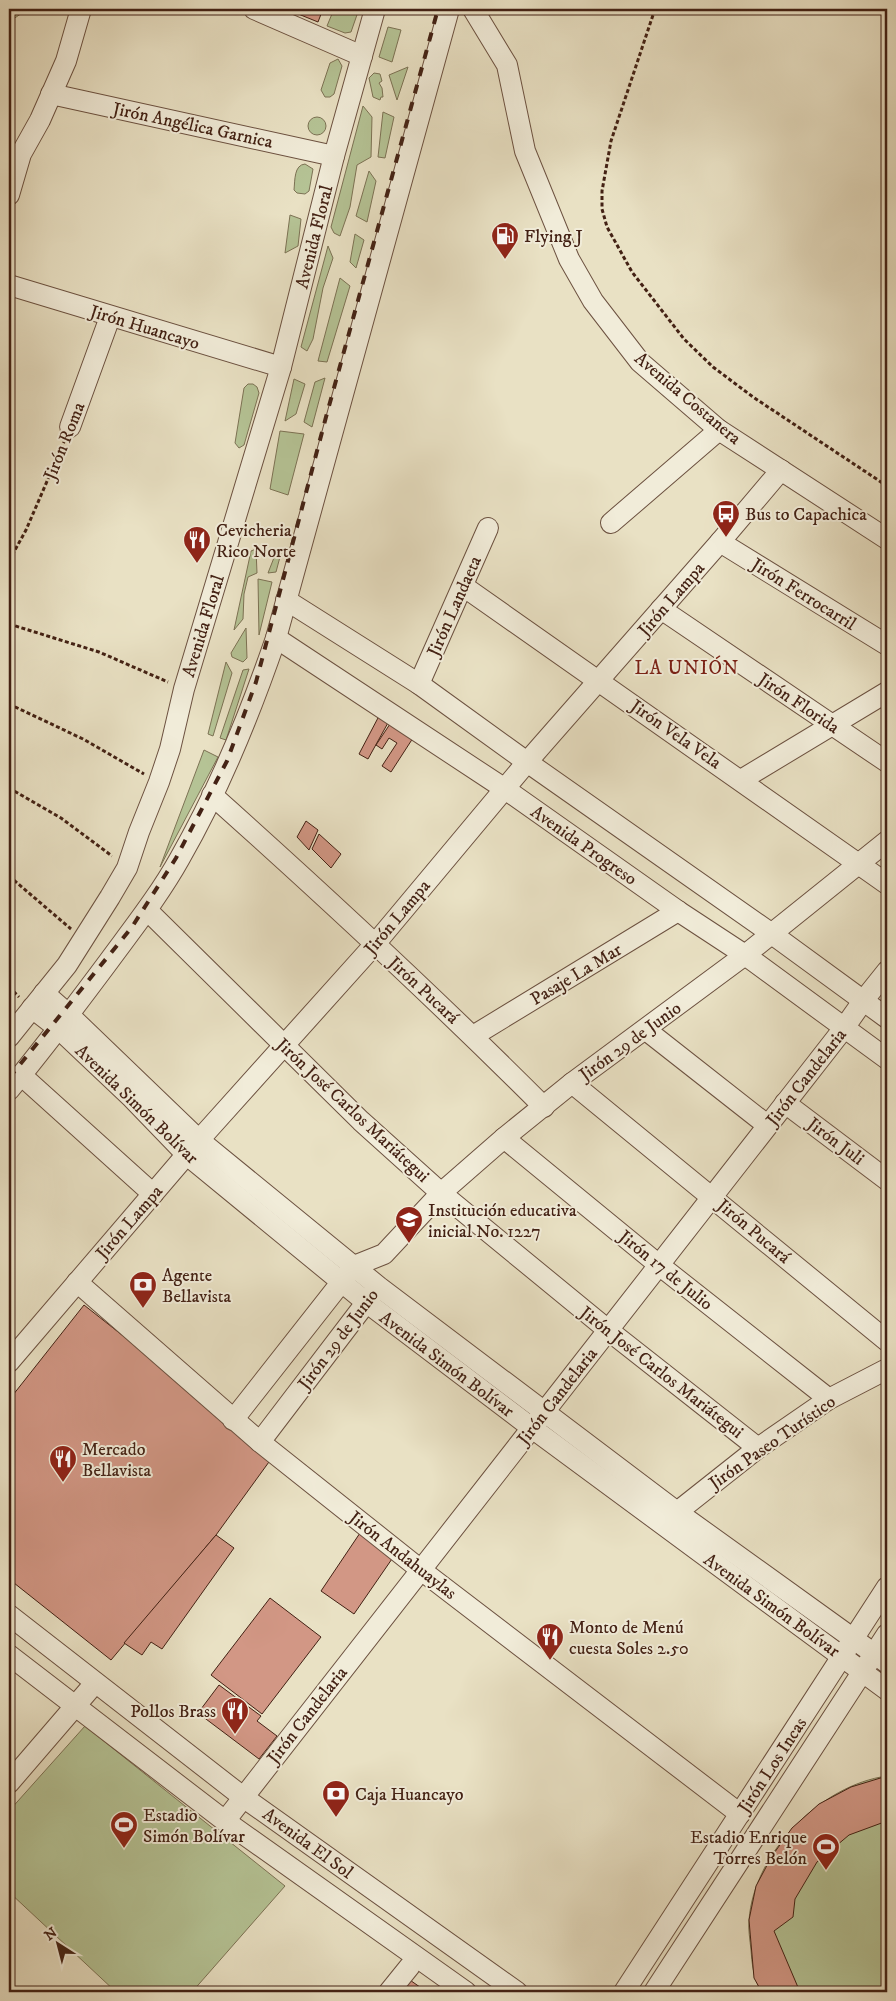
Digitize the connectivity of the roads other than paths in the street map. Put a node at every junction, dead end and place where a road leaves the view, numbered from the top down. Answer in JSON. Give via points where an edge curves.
{"nodes":[{"id":1,"x":81,"y":9,"type":"edge"},
{"id":2,"x":254,"y":9,"type":"edge"},
{"id":3,"x":375,"y":9,"type":"edge"},
{"id":4,"x":449,"y":9,"type":"edge"},
{"id":5,"x":473,"y":9,"type":"edge"},
{"id":6,"x":362,"y":56,"type":"junction"},
{"id":7,"x":51,"y":94,"type":"junction"},
{"id":8,"x":15,"y":151,"type":"edge"},
{"id":9,"x":334,"y":156,"type":"junction"},
{"id":10,"x":9,"y":195,"type":"edge"},
{"id":11,"x":9,"y":285,"type":"edge"},
{"id":12,"x":110,"y":317,"type":"junction"},
{"id":13,"x":281,"y":367,"type":"junction"},
{"id":14,"x":70,"y":428,"type":"road end"},
{"id":15,"x":719,"y":430,"type":"junction"},
{"id":16,"x":781,"y":470,"type":"junction"},
{"id":17,"x":611,"y":523,"type":"dead end"},
{"id":18,"x":488,"y":528,"type":"dead end"},
{"id":19,"x":887,"y":539,"type":"edge"},
{"id":20,"x":720,"y":542,"type":"junction"},
{"id":21,"x":463,"y":586,"type":"junction"},
{"id":22,"x":286,"y":600,"type":"junction"},
{"id":23,"x":662,"y":609,"type":"junction"},
{"id":24,"x":276,"y":638,"type":"junction"},
{"id":25,"x":887,"y":645,"type":"edge"},
{"id":26,"x":599,"y":681,"type":"junction"},
{"id":27,"x":419,"y":684,"type":"junction"},
{"id":28,"x":887,"y":692,"type":"edge"},
{"id":29,"x":833,"y":726,"type":"junction"},
{"id":30,"x":527,"y":762,"type":"junction"},
{"id":31,"x":887,"y":762,"type":"edge"},
{"id":32,"x":741,"y":780,"type":"junction"},
{"id":33,"x":505,"y":789,"type":"junction"},
{"id":34,"x":212,"y":795,"type":"junction"},
{"id":35,"x":887,"y":841,"type":"edge"},
{"id":36,"x":860,"y":864,"type":"junction"},
{"id":37,"x":887,"y":884,"type":"edge"},
{"id":38,"x":147,"y":910,"type":"junction"},
{"id":39,"x":678,"y":911,"type":"junction"},
{"id":40,"x":772,"y":934,"type":"junction"},
{"id":41,"x":375,"y":944,"type":"junction"},
{"id":42,"x":745,"y":955,"type":"junction"},
{"id":43,"x":887,"y":971,"type":"edge"},
{"id":44,"x":38,"y":1000,"type":"junction"},
{"id":45,"x":863,"y":1001,"type":"junction"},
{"id":46,"x":887,"y":1018,"type":"edge"},
{"id":47,"x":63,"y":1021,"type":"junction"},
{"id":48,"x":844,"y":1028,"type":"junction"},
{"id":49,"x":646,"y":1030,"type":"junction"},
{"id":50,"x":473,"y":1036,"type":"junction"},
{"id":51,"x":9,"y":1037,"type":"edge"},
{"id":52,"x":285,"y":1046,"type":"junction"},
{"id":53,"x":887,"y":1060,"type":"edge"},
{"id":54,"x":15,"y":1082,"type":"edge"},
{"id":55,"x":572,"y":1083,"type":"junction"},
{"id":56,"x":785,"y":1103,"type":"junction"},
{"id":57,"x":544,"y":1107,"type":"junction"},
{"id":58,"x":767,"y":1125,"type":"junction"},
{"id":59,"x":504,"y":1138,"type":"junction"},
{"id":60,"x":193,"y":1148,"type":"junction"},
{"id":61,"x":887,"y":1180,"type":"edge"},
{"id":62,"x":441,"y":1193,"type":"junction"},
{"id":63,"x":153,"y":1194,"type":"junction"},
{"id":64,"x":712,"y":1196,"type":"junction"},
{"id":65,"x":384,"y":1254,"type":"junction"},
{"id":66,"x":659,"y":1265,"type":"junction"},
{"id":67,"x":354,"y":1266,"type":"junction"},
{"id":68,"x":77,"y":1282,"type":"junction"},
{"id":69,"x":342,"y":1282,"type":"junction"},
{"id":70,"x":379,"y":1287,"type":"junction"},
{"id":71,"x":366,"y":1302,"type":"junction"},
{"id":72,"x":608,"y":1330,"type":"junction"},
{"id":73,"x":887,"y":1341,"type":"edge"},
{"id":74,"x":9,"y":1362,"type":"edge"},
{"id":75,"x":887,"y":1369,"type":"edge"},
{"id":76,"x":829,"y":1399,"type":"junction"},
{"id":77,"x":544,"y":1412,"type":"junction"},
{"id":78,"x":233,"y":1420,"type":"junction"},
{"id":79,"x":532,"y":1428,"type":"junction"},
{"id":80,"x":260,"y":1442,"type":"junction"},
{"id":81,"x":758,"y":1448,"type":"junction"},
{"id":82,"x":670,"y":1518,"type":"junction"},
{"id":83,"x":421,"y":1570,"type":"junction"},
{"id":84,"x":887,"y":1587,"type":"edge"},
{"id":85,"x":9,"y":1616,"type":"edge"},
{"id":86,"x":887,"y":1634,"type":"edge"},
{"id":87,"x":853,"y":1638,"type":"junction"},
{"id":88,"x":9,"y":1655,"type":"edge"},
{"id":89,"x":842,"y":1656,"type":"junction"},
{"id":90,"x":881,"y":1658,"type":"edge"},
{"id":91,"x":864,"y":1672,"type":"junction"},
{"id":92,"x":95,"y":1683,"type":"junction"},
{"id":93,"x":887,"y":1690,"type":"edge"},
{"id":94,"x":76,"y":1706,"type":"junction"},
{"id":95,"x":9,"y":1783,"type":"edge"},
{"id":96,"x":243,"y":1797,"type":"junction"},
{"id":97,"x":740,"y":1814,"type":"junction"},
{"id":98,"x":226,"y":1821,"type":"junction"},
{"id":99,"x":410,"y":1966,"type":"dead end"},
{"id":100,"x":389,"y":1992,"type":"edge"},
{"id":101,"x":466,"y":1992,"type":"edge"},
{"id":102,"x":516,"y":1992,"type":"edge"},
{"id":103,"x":624,"y":1992,"type":"edge"},
{"id":104,"x":654,"y":1992,"type":"edge"}],
"edges":[{"from":1,"to":7,"type":"street","via":[[66,61]]},
{"from":2,"to":6,"type":"street"},
{"from":3,"to":6,"type":"street","name":"Avenida Floral"},
{"from":4,"to":22,"type":"street"},
{"from":5,"to":15,"type":"street","name":"Avenida Costanera","via":[[507,65],[525,151],[569,259],[593,301],[640,362]]},
{"from":6,"to":9,"type":"street","name":"Avenida Floral"},
{"from":7,"to":8,"type":"street","via":[[40,120]]},
{"from":7,"to":9,"type":"street","name":"Jirón Angélica Garnica"},
{"from":8,"to":10,"type":"street"},
{"from":9,"to":13,"type":"street","name":"Avenida Floral"},
{"from":11,"to":12,"type":"street","name":"Jirón Huancayo"},
{"from":12,"to":13,"type":"street","name":"Jirón Huancayo"},
{"from":12,"to":14,"type":"street","name":"Jirón Roma"},
{"from":13,"to":44,"type":"street","name":"Avenida Floral","via":[[184,689],[170,749],[127,868],[84,940]]},
{"from":15,"to":16,"type":"street","name":"Avenida Costanera"},
{"from":15,"to":17,"type":"street"},
{"from":16,"to":19,"type":"street","name":"Avenida Costanera"},
{"from":16,"to":20,"type":"street","name":"Jirón Lampa"},
{"from":18,"to":21,"type":"street","name":"Jirón Landaeta"},
{"from":20,"to":23,"type":"street","name":"Jirón Lampa"},
{"from":20,"to":25,"type":"street","name":"Jirón Ferrocarril"},
{"from":21,"to":26,"type":"street","name":"Jirón Vela Vela"},
{"from":21,"to":27,"type":"street","name":"Jirón Landaeta"},
{"from":22,"to":24,"type":"street"},
{"from":22,"to":27,"type":"street","name":"Avenida Progreso"},
{"from":23,"to":26,"type":"street","name":"Jirón Lampa"},
{"from":23,"to":29,"type":"street","name":"Jirón Florida"},
{"from":24,"to":33,"type":"street","name":"Avenida Progreso"},
{"from":24,"to":34,"type":"street","via":[[252,707]]},
{"from":26,"to":30,"type":"street","name":"Jirón Lampa"},
{"from":26,"to":32,"type":"street","name":"Jirón Vela Vela"},
{"from":27,"to":30,"type":"street","name":"Avenida Progreso"},
{"from":28,"to":29,"type":"street"},
{"from":29,"to":31,"type":"street","name":"Jirón Florida"},
{"from":29,"to":32,"type":"street"},
{"from":30,"to":33,"type":"street","name":"Jirón Lampa"},
{"from":30,"to":40,"type":"street","name":"Avenida Progreso"},
{"from":32,"to":36,"type":"street","name":"Jirón Vela Vela"},
{"from":33,"to":39,"type":"street","name":"Avenida Progreso"},
{"from":33,"to":41,"type":"street","name":"Jirón Lampa"},
{"from":34,"to":38,"type":"street","via":[[180,858]]},
{"from":34,"to":41,"type":"street","name":"Jirón Pucará"},
{"from":35,"to":36,"type":"street","name":"Jirón 29 de Junio"},
{"from":36,"to":37,"type":"street","name":"Jirón Vela Vela"},
{"from":36,"to":40,"type":"street","name":"Jirón 29 de Junio"},
{"from":38,"to":47,"type":"street"},
{"from":38,"to":52,"type":"street","name":"Jirón José Carlos Mariátegui"},
{"from":39,"to":42,"type":"street","name":"Avenida Progreso"},
{"from":39,"to":50,"type":"street","name":"Pasaje La Mar"},
{"from":40,"to":42,"type":"street","name":"Jirón 29 de Junio"},
{"from":40,"to":45,"type":"street","name":"Avenida Progreso"},
{"from":41,"to":50,"type":"street","name":"Jirón Pucará"},
{"from":41,"to":52,"type":"street","name":"Jirón Lampa"},
{"from":42,"to":48,"type":"street","name":"Avenida Progreso"},
{"from":42,"to":49,"type":"street","name":"Jirón 29 de Junio"},
{"from":43,"to":45,"type":"street","name":"Jirón Candelaria"},
{"from":44,"to":47,"type":"street","name":"Avenida Simón Bolívar"},
{"from":44,"to":51,"type":"street","name":"Avenida Floral"},
{"from":45,"to":46,"type":"street","name":"Avenida Progreso"},
{"from":45,"to":48,"type":"street","name":"Jirón Candelaria"},
{"from":47,"to":54,"type":"street"},
{"from":47,"to":60,"type":"street","name":"Avenida Simón Bolívar","via":[[132,1098]]},
{"from":48,"to":53,"type":"street","name":"Avenida Progreso"},
{"from":48,"to":56,"type":"street","name":"Jirón Candelaria"},
{"from":49,"to":55,"type":"street","name":"Jirón 29 de Junio"},
{"from":49,"to":58,"type":"street"},
{"from":50,"to":57,"type":"street","name":"Jirón Pucará"},
{"from":52,"to":60,"type":"street","name":"Jirón Lampa"},
{"from":52,"to":62,"type":"street","name":"Jirón José Carlos Mariátegui"},
{"from":54,"to":63,"type":"street"},
{"from":55,"to":57,"type":"street","name":"Jirón 29 de Junio"},
{"from":55,"to":64,"type":"street","name":"Jirón Pucará"},
{"from":56,"to":58,"type":"street","name":"Jirón Candelaria"},
{"from":56,"to":61,"type":"street","name":"Jirón Juli"},
{"from":57,"to":59,"type":"street","name":"Jirón 29 de Junio"},
{"from":58,"to":64,"type":"street","name":"Jirón Candelaria"},
{"from":59,"to":62,"type":"street","name":"Jirón 29 de Junio"},
{"from":59,"to":66,"type":"street","name":"Jirón 17 de Julio"},
{"from":60,"to":63,"type":"street","name":"Jirón Lampa"},
{"from":60,"to":67,"type":"street","name":"Avenida Simón Bolívar"},
{"from":60,"to":69,"type":"street","name":"Avenida Simón Bolívar"},
{"from":62,"to":65,"type":"street","name":"Jirón 29 de Junio"},
{"from":62,"to":72,"type":"street","name":"Jirón José Carlos Mariátegui"},
{"from":63,"to":68,"type":"street","name":"Jirón Lampa"},
{"from":64,"to":66,"type":"street","name":"Jirón Candelaria"},
{"from":64,"to":73,"type":"street","name":"Jirón Pucará"},
{"from":65,"to":67,"type":"street","name":"Jirón 29 de Junio"},
{"from":65,"to":70,"type":"street","name":"Jirón 29 de Junio"},
{"from":66,"to":72,"type":"street","name":"Jirón Candelaria"},
{"from":66,"to":76,"type":"street","name":"Jirón 17 de Julio"},
{"from":67,"to":69,"type":"street","name":"Jirón 29 de Junio"},
{"from":67,"to":70,"type":"street","name":"Avenida Simón Bolívar"},
{"from":68,"to":74,"type":"street","name":"Jirón Lampa"},
{"from":68,"to":78,"type":"street","name":"Jirón Andahuaylas"},
{"from":69,"to":71,"type":"street","name":"Avenida Simón Bolívar"},
{"from":69,"to":78,"type":"street","name":"Jirón 29 de Junio"},
{"from":70,"to":71,"type":"street","name":"Jirón 29 de Junio"},
{"from":70,"to":77,"type":"street","name":"Avenida Simón Bolívar"},
{"from":71,"to":79,"type":"street","name":"Avenida Simón Bolívar"},
{"from":71,"to":80,"type":"street","name":"Jirón 29 de Junio"},
{"from":72,"to":77,"type":"street","name":"Jirón Candelaria"},
{"from":72,"to":81,"type":"street","name":"Jirón José Carlos Mariátegui"},
{"from":75,"to":76,"type":"street","name":"Jirón Paseo Turístico"},
{"from":76,"to":81,"type":"street","name":"Jirón Paseo Turístico"},
{"from":77,"to":79,"type":"street","name":"Jirón Candelaria"},
{"from":77,"to":82,"type":"street","name":"Avenida Simón Bolívar"},
{"from":78,"to":80,"type":"street","name":"Jirón Andahuaylas"},
{"from":79,"to":82,"type":"street","name":"Avenida Simón Bolívar"},
{"from":79,"to":83,"type":"street","name":"Jirón Candelaria"},
{"from":80,"to":83,"type":"street","name":"Jirón Andahuaylas"},
{"from":81,"to":82,"type":"street","name":"Jirón Paseo Turístico"},
{"from":82,"to":87,"type":"street","name":"Avenida Simón Bolívar"},
{"from":82,"to":89,"type":"street","name":"Avenida Simón Bolívar"},
{"from":83,"to":96,"type":"street","name":"Jirón Candelaria"},
{"from":83,"to":97,"type":"street","name":"Jirón Andahuaylas"},
{"from":84,"to":87,"type":"street","name":"Jirón Los Incas"},
{"from":85,"to":92,"type":"street","name":"Avenida El Sol"},
{"from":86,"to":90,"type":"street","name":"Jirón Los Incas"},
{"from":87,"to":89,"type":"street","name":"Jirón Los Incas"},
{"from":87,"to":90,"type":"street","name":"Avenida Simón Bolívar"},
{"from":88,"to":94,"type":"street","name":"Avenida El Sol"},
{"from":89,"to":91,"type":"street","name":"Avenida Simón Bolívar"},
{"from":89,"to":97,"type":"street","name":"Jirón Los Incas"},
{"from":90,"to":91,"type":"street","name":"Jirón Los Incas"},
{"from":91,"to":93,"type":"street","name":"Avenida Simón Bolívar"},
{"from":91,"to":104,"type":"street","name":"Jirón Los Incas"},
{"from":92,"to":94,"type":"street"},
{"from":92,"to":96,"type":"street","name":"Avenida El Sol"},
{"from":94,"to":95,"type":"street"},
{"from":94,"to":98,"type":"street","name":"Avenida El Sol"},
{"from":96,"to":98,"type":"street","name":"Jirón Candelaria"},
{"from":96,"to":102,"type":"street","name":"Avenida El Sol"},
{"from":97,"to":103,"type":"street","name":"Jirón Los Incas"},
{"from":98,"to":101,"type":"street","name":"Avenida El Sol"},
{"from":99,"to":100,"type":"street"}]}
